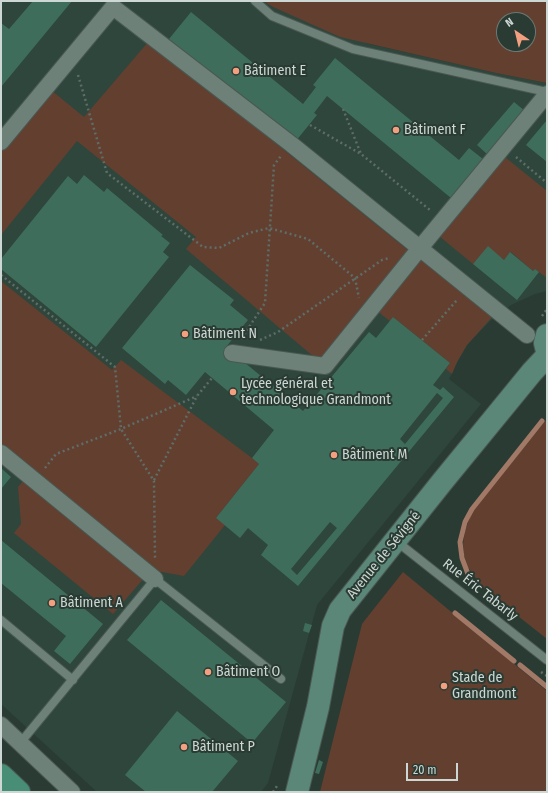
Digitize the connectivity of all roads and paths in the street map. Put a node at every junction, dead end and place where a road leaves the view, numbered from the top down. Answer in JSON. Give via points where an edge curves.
{"nodes":[{"id":1,"x":256,"y":1,"type":"edge"},
{"id":2,"x":76,"y":69,"type":"dead end"},
{"id":3,"x":547,"y":93,"type":"edge"},
{"id":4,"x":343,"y":110,"type":"dead end"},
{"id":5,"x":310,"y":125,"type":"dead end"},
{"id":6,"x":1,"y":142,"type":"edge"},
{"id":7,"x":291,"y":144,"type":"junction"},
{"id":8,"x":504,"y":146,"type":"junction"},
{"id":9,"x":361,"y":154,"type":"junction"},
{"id":10,"x":547,"y":183,"type":"edge"},
{"id":11,"x":443,"y":220,"type":"junction"},
{"id":12,"x":269,"y":228,"type":"junction"},
{"id":13,"x":420,"y":248,"type":"junction"},
{"id":14,"x":1,"y":275,"type":"edge"},
{"id":15,"x":355,"y":278,"type":"junction"},
{"id":16,"x":468,"y":288,"type":"junction"},
{"id":17,"x":364,"y":318,"type":"junction"},
{"id":18,"x":537,"y":335,"type":"edge"},
{"id":19,"x":422,"y":340,"type":"dead end"},
{"id":20,"x":547,"y":351,"type":"edge"},
{"id":21,"x":232,"y":353,"type":"junction"},
{"id":22,"x":547,"y":356,"type":"edge"},
{"id":23,"x":212,"y":378,"type":"dead end"},
{"id":24,"x":197,"y":396,"type":"junction"},
{"id":25,"x":121,"y":429,"type":"junction"},
{"id":26,"x":1,"y":453,"type":"edge"},
{"id":27,"x":34,"y":480,"type":"junction"},
{"id":28,"x":154,"y":481,"type":"junction"},
{"id":29,"x":396,"y":540,"type":"dead end"},
{"id":30,"x":155,"y":579,"type":"junction"},
{"id":31,"x":1,"y":620,"type":"edge"},
{"id":32,"x":547,"y":660,"type":"edge"},
{"id":33,"x":281,"y":679,"type":"dead end"},
{"id":34,"x":73,"y":680,"type":"junction"},
{"id":35,"x":1,"y":725,"type":"edge"},
{"id":36,"x":21,"y":742,"type":"junction"},
{"id":37,"x":1,"y":775,"type":"edge"},
{"id":38,"x":19,"y":792,"type":"edge"},
{"id":39,"x":72,"y":792,"type":"edge"},
{"id":40,"x":297,"y":792,"type":"edge"}],
"edges":[{"from":1,"to":3,"type":"lane","via":[[272,16],[353,49]]},
{"from":2,"to":12,"type":"path","via":[[107,173],[203,247],[219,248],[249,233]]},
{"from":3,"to":8,"type":"street"},
{"from":4,"to":9,"type":"path"},
{"from":5,"to":9,"type":"path"},
{"from":6,"to":7,"type":"street","via":[[113,7]]},
{"from":7,"to":12,"type":"path","via":[[274,164]]},
{"from":7,"to":13,"type":"street"},
{"from":8,"to":10,"type":"path"},
{"from":8,"to":11,"type":"street"},
{"from":9,"to":11,"type":"path"},
{"from":11,"to":13,"type":"street"},
{"from":12,"to":15,"type":"path","via":[[308,240]]},
{"from":12,"to":21,"type":"path","via":[[265,303]]},
{"from":13,"to":15,"type":"path","via":[[382,260]]},
{"from":13,"to":16,"type":"street"},
{"from":13,"to":17,"type":"street"},
{"from":14,"to":25,"type":"path","via":[[115,367]]},
{"from":15,"to":17,"type":"path"},
{"from":15,"to":21,"type":"path","via":[[278,332]]},
{"from":16,"to":18,"type":"street"},
{"from":16,"to":19,"type":"path"},
{"from":17,"to":21,"type":"street","via":[[325,366]]},
{"from":18,"to":20,"type":"street","via":[[545,343]]},
{"from":22,"to":40,"type":"street","name":"Avenue de Sévigné","via":[[340,610],[333,626],[318,707]]},
{"from":23,"to":24,"type":"path"},
{"from":24,"to":25,"type":"path"},
{"from":24,"to":28,"type":"path"},
{"from":25,"to":27,"type":"path","via":[[56,454]]},
{"from":25,"to":28,"type":"path"},
{"from":26,"to":27,"type":"street"},
{"from":27,"to":30,"type":"street"},
{"from":28,"to":30,"type":"path"},
{"from":29,"to":32,"type":"lane","name":"Rue Éric Tabarly"},
{"from":30,"to":33,"type":"lane"},
{"from":30,"to":34,"type":"lane"},
{"from":31,"to":34,"type":"lane"},
{"from":34,"to":36,"type":"lane"},
{"from":35,"to":36,"type":"street"},
{"from":36,"to":39,"type":"street"},
{"from":37,"to":38,"type":"main road"}]}
